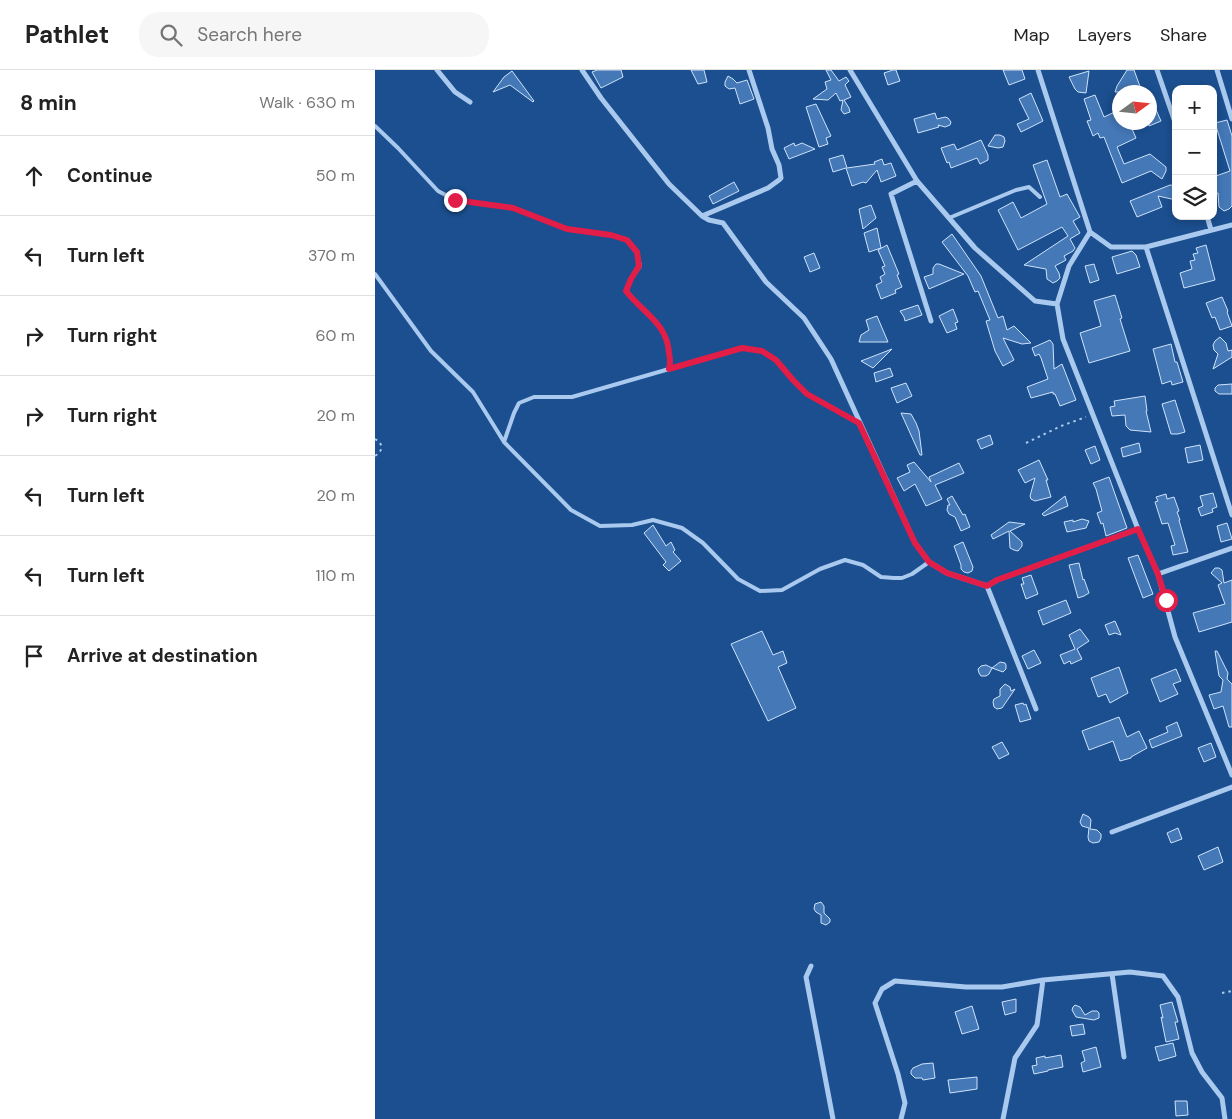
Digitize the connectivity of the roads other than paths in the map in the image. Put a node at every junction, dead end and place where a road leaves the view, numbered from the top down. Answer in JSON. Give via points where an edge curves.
{"nodes":[{"id":1,"x":437,"y":70,"type":"edge"},
{"id":2,"x":582,"y":70,"type":"edge"},
{"id":3,"x":749,"y":70,"type":"edge"},
{"id":4,"x":850,"y":70,"type":"edge"},
{"id":5,"x":1038,"y":70,"type":"edge"},
{"id":6,"x":1157,"y":70,"type":"edge"},
{"id":7,"x":1217,"y":70,"type":"edge"},
{"id":8,"x":470,"y":102,"type":"dead end"},
{"id":9,"x":1172,"y":113,"type":"edge"},
{"id":10,"x":1232,"y":119,"type":"edge"},
{"id":11,"x":375,"y":126,"type":"edge"},
{"id":12,"x":917,"y":181,"type":"junction"},
{"id":13,"x":1041,"y":196,"type":"dead end"},
{"id":14,"x":702,"y":216,"type":"junction"},
{"id":15,"x":949,"y":218,"type":"junction"},
{"id":16,"x":1208,"y":220,"type":"edge"},
{"id":17,"x":1232,"y":226,"type":"edge"},
{"id":18,"x":1211,"y":230,"type":"junction"},
{"id":19,"x":1090,"y":232,"type":"junction"},
{"id":20,"x":1146,"y":247,"type":"junction"},
{"id":21,"x":375,"y":274,"type":"edge"},
{"id":22,"x":1057,"y":304,"type":"junction"},
{"id":23,"x":931,"y":321,"type":"dead end"},
{"id":24,"x":669,"y":369,"type":"junction"},
{"id":25,"x":859,"y":423,"type":"junction"},
{"id":26,"x":504,"y":442,"type":"junction"},
{"id":27,"x":1232,"y":514,"type":"edge"},
{"id":28,"x":1138,"y":529,"type":"junction"},
{"id":29,"x":1232,"y":548,"type":"edge"},
{"id":30,"x":929,"y":562,"type":"junction"},
{"id":31,"x":1158,"y":574,"type":"junction"},
{"id":32,"x":987,"y":586,"type":"junction"},
{"id":33,"x":1036,"y":708,"type":"dead end"},
{"id":34,"x":1232,"y":775,"type":"edge"},
{"id":35,"x":1232,"y":787,"type":"edge"},
{"id":36,"x":1112,"y":832,"type":"dead end"},
{"id":37,"x":811,"y":966,"type":"dead end"},
{"id":38,"x":1112,"y":974,"type":"junction"},
{"id":39,"x":1043,"y":980,"type":"junction"},
{"id":40,"x":1124,"y":1057,"type":"dead end"},
{"id":41,"x":833,"y":1119,"type":"edge"},
{"id":42,"x":901,"y":1119,"type":"edge"},
{"id":43,"x":1003,"y":1119,"type":"edge"},
{"id":44,"x":1225,"y":1119,"type":"edge"}],
"edges":[{"from":1,"to":8,"type":"street","via":[[455,92]]},
{"from":2,"to":14,"type":"street","via":[[669,184]]},
{"from":3,"to":14,"type":"street","via":[[781,178],[767,188]]},
{"from":4,"to":12,"type":"street"},
{"from":5,"to":19,"type":"street"},
{"from":6,"to":9,"type":"street"},
{"from":7,"to":10,"type":"street"},
{"from":11,"to":24,"type":"lane","via":[[438,191],[455,200],[513,208],[567,229],[627,240],[637,252],[639,266],[626,291],[657,322],[668,342]]},
{"from":12,"to":15,"type":"street"},
{"from":12,"to":23,"type":"street","via":[[891,194]]},
{"from":13,"to":15,"type":"lane","via":[[1029,187],[1016,190]]},
{"from":14,"to":25,"type":"street","via":[[723,223],[766,282],[804,318],[831,359]]},
{"from":15,"to":22,"type":"street","via":[[975,248],[1035,301]]},
{"from":16,"to":18,"type":"street"},
{"from":17,"to":18,"type":"street"},
{"from":18,"to":20,"type":"street"},
{"from":19,"to":20,"type":"street","via":[[1111,247]]},
{"from":19,"to":22,"type":"street","via":[[1069,266]]},
{"from":20,"to":27,"type":"street"},
{"from":21,"to":26,"type":"lane","via":[[431,351],[473,392]]},
{"from":22,"to":28,"type":"street","via":[[1063,339]]},
{"from":24,"to":25,"type":"lane","via":[[742,348],[762,351],[776,360],[807,394]]},
{"from":24,"to":26,"type":"lane","via":[[572,396],[534,398],[519,403]]},
{"from":25,"to":30,"type":"street","via":[[915,543]]},
{"from":26,"to":30,"type":"lane","via":[[571,510],[600,526],[632,525],[653,520],[682,528],[703,543],[738,579],[760,592],[782,590],[820,569],[845,560],[863,565],[881,577],[894,578],[912,574]]},
{"from":28,"to":31,"type":"street"},
{"from":28,"to":32,"type":"street"},
{"from":29,"to":31,"type":"street"},
{"from":30,"to":32,"type":"street","via":[[947,573]]},
{"from":31,"to":34,"type":"street","via":[[1175,637]]},
{"from":32,"to":33,"type":"street"},
{"from":35,"to":36,"type":"street"},
{"from":37,"to":41,"type":"street","via":[[806,977]]},
{"from":38,"to":39,"type":"street"},
{"from":38,"to":40,"type":"street"},
{"from":38,"to":44,"type":"street","via":[[1130,972],[1163,976],[1178,997],[1192,1053],[1222,1098]]},
{"from":39,"to":42,"type":"street","via":[[1002,987],[895,981],[882,989],[875,1003],[905,1103]]},
{"from":39,"to":43,"type":"street","via":[[1037,1026],[1015,1058]]}]}
